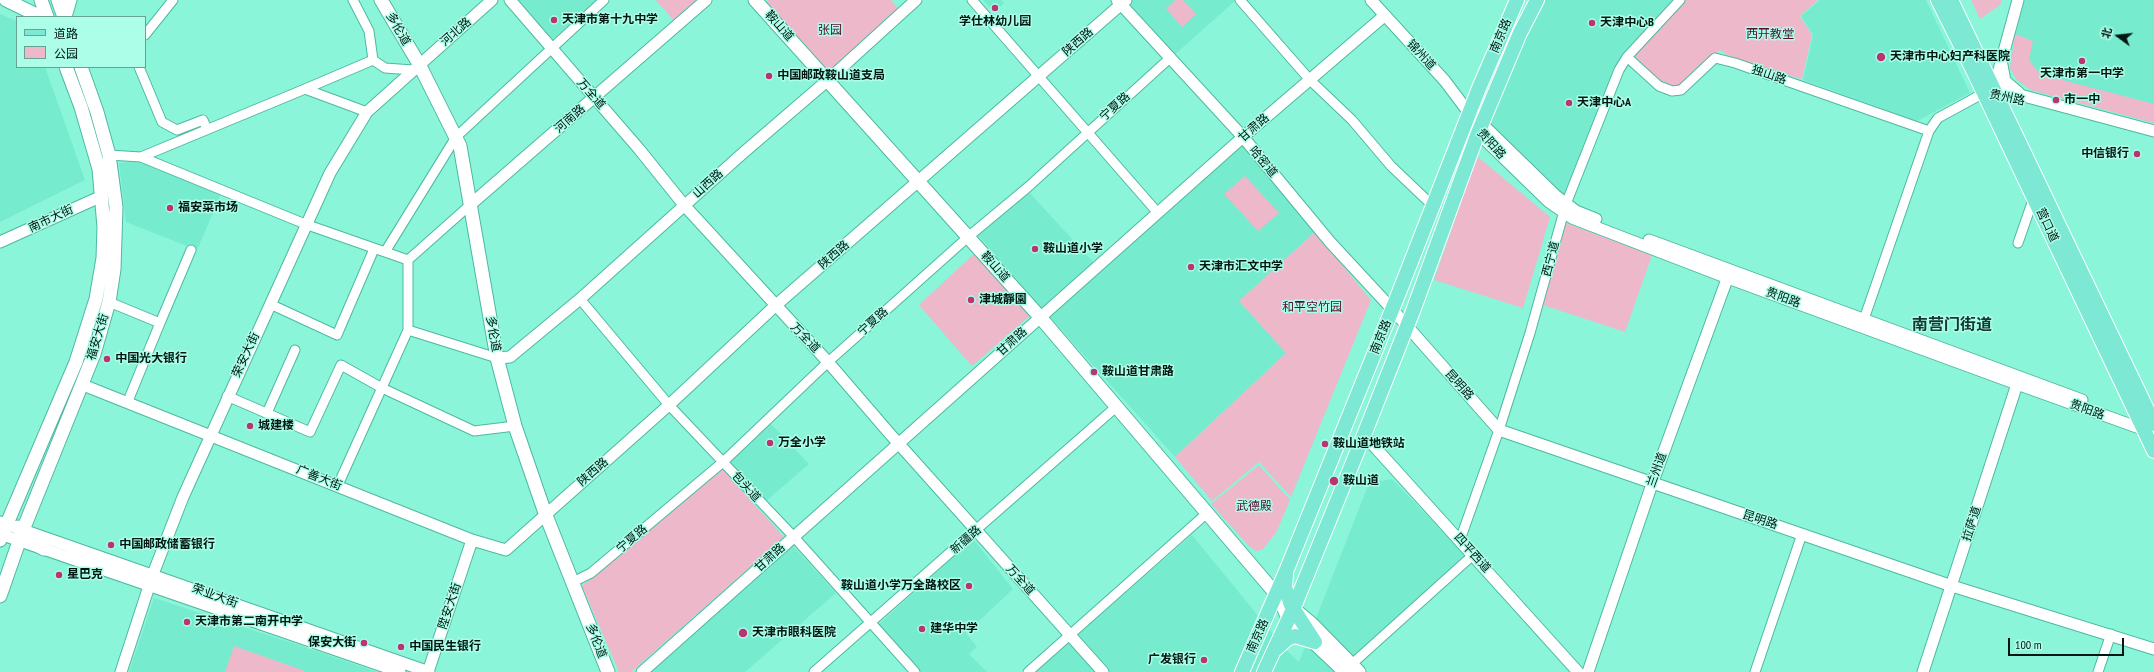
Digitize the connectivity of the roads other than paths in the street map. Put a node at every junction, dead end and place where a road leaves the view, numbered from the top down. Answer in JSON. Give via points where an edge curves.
{"nodes":[{"id":1,"x":6,"y":0,"type":"edge"},
{"id":2,"x":40,"y":0,"type":"edge"},
{"id":3,"x":58,"y":0,"type":"edge"},
{"id":4,"x":71,"y":0,"type":"edge"},
{"id":5,"x":173,"y":0,"type":"edge"},
{"id":6,"x":353,"y":0,"type":"edge"},
{"id":7,"x":381,"y":0,"type":"edge"},
{"id":8,"x":492,"y":0,"type":"edge"},
{"id":9,"x":510,"y":0,"type":"edge"},
{"id":10,"x":604,"y":0,"type":"edge"},
{"id":11,"x":706,"y":0,"type":"edge"},
{"id":12,"x":755,"y":0,"type":"edge"},
{"id":13,"x":916,"y":0,"type":"edge"},
{"id":14,"x":972,"y":0,"type":"edge"},
{"id":15,"x":1240,"y":0,"type":"edge"},
{"id":16,"x":1371,"y":0,"type":"edge"},
{"id":17,"x":1517,"y":0,"type":"edge"},
{"id":18,"x":1537,"y":0,"type":"edge"},
{"id":19,"x":1680,"y":0,"type":"edge"},
{"id":20,"x":1938,"y":0,"type":"edge"},
{"id":21,"x":1951,"y":0,"type":"edge"},
{"id":22,"x":2018,"y":0,"type":"edge"},
{"id":23,"x":1121,"y":2,"type":"edge"},
{"id":24,"x":39,"y":16,"type":"edge"},
{"id":25,"x":47,"y":16,"type":"edge"},
{"id":26,"x":65,"y":16,"type":"edge"},
{"id":27,"x":65,"y":16,"type":"edge"},
{"id":28,"x":1384,"y":16,"type":"junction"},
{"id":29,"x":146,"y":34,"type":"edge"},
{"id":30,"x":551,"y":49,"type":"junction"},
{"id":31,"x":1627,"y":57,"type":"junction"},
{"id":32,"x":1170,"y":58,"type":"junction"},
{"id":33,"x":373,"y":60,"type":"junction"},
{"id":34,"x":2001,"y":61,"type":"junction"},
{"id":35,"x":416,"y":67,"type":"junction"},
{"id":36,"x":66,"y":68,"type":"edge"},
{"id":37,"x":81,"y":68,"type":"edge"},
{"id":38,"x":139,"y":68,"type":"edge"},
{"id":39,"x":1038,"y":78,"type":"junction"},
{"id":40,"x":828,"y":80,"type":"junction"},
{"id":41,"x":1310,"y":80,"type":"junction"},
{"id":42,"x":305,"y":89,"type":"junction"},
{"id":43,"x":1991,"y":92,"type":"junction"},
{"id":44,"x":594,"y":98,"type":"junction"},
{"id":45,"x":2022,"y":98,"type":"junction"},
{"id":46,"x":2006,"y":111,"type":"junction"},
{"id":47,"x":367,"y":112,"type":"junction"},
{"id":48,"x":1469,"y":112,"type":"junction"},
{"id":49,"x":1480,"y":128,"type":"junction"},
{"id":50,"x":207,"y":129,"type":"junction"},
{"id":51,"x":1929,"y":131,"type":"junction"},
{"id":52,"x":2154,"y":131,"type":"edge"},
{"id":53,"x":1087,"y":133,"type":"junction"},
{"id":54,"x":456,"y":137,"type":"junction"},
{"id":55,"x":1243,"y":137,"type":"junction"},
{"id":56,"x":2154,"y":138,"type":"edge"},
{"id":57,"x":109,"y":155,"type":"junction"},
{"id":58,"x":141,"y":156,"type":"junction"},
{"id":59,"x":2037,"y":179,"type":"junction"},
{"id":60,"x":918,"y":182,"type":"junction"},
{"id":61,"x":102,"y":196,"type":"junction"},
{"id":62,"x":2034,"y":197,"type":"junction"},
{"id":63,"x":684,"y":205,"type":"junction"},
{"id":64,"x":470,"y":206,"type":"junction"},
{"id":65,"x":1433,"y":206,"type":"junction"},
{"id":66,"x":1565,"y":208,"type":"junction"},
{"id":67,"x":1158,"y":213,"type":"junction"},
{"id":68,"x":305,"y":224,"type":"junction"},
{"id":69,"x":968,"y":237,"type":"junction"},
{"id":70,"x":0,"y":242,"type":"edge"},
{"id":71,"x":2018,"y":243,"type":"dead end"},
{"id":72,"x":374,"y":248,"type":"junction"},
{"id":73,"x":191,"y":250,"type":"dead end"},
{"id":74,"x":385,"y":252,"type":"junction"},
{"id":75,"x":408,"y":260,"type":"junction"},
{"id":76,"x":1729,"y":274,"type":"junction"},
{"id":77,"x":580,"y":299,"type":"junction"},
{"id":78,"x":109,"y":302,"type":"junction"},
{"id":79,"x":270,"y":304,"type":"junction"},
{"id":80,"x":775,"y":306,"type":"junction"},
{"id":81,"x":1392,"y":309,"type":"junction"},
{"id":82,"x":1040,"y":317,"type":"junction"},
{"id":83,"x":160,"y":323,"type":"junction"},
{"id":84,"x":1862,"y":323,"type":"junction"},
{"id":85,"x":1406,"y":326,"type":"junction"},
{"id":86,"x":408,"y":330,"type":"junction"},
{"id":87,"x":295,"y":350,"type":"dead end"},
{"id":88,"x":497,"y":358,"type":"junction"},
{"id":89,"x":828,"y":362,"type":"junction"},
{"id":90,"x":2018,"y":380,"type":"junction"},
{"id":91,"x":83,"y":385,"type":"junction"},
{"id":92,"x":382,"y":388,"type":"junction"},
{"id":93,"x":227,"y":396,"type":"junction"},
{"id":94,"x":128,"y":401,"type":"junction"},
{"id":95,"x":669,"y":405,"type":"junction"},
{"id":96,"x":1116,"y":406,"type":"junction"},
{"id":97,"x":267,"y":413,"type":"junction"},
{"id":98,"x":515,"y":426,"type":"junction"},
{"id":99,"x":2150,"y":426,"type":"edge"},
{"id":100,"x":1499,"y":430,"type":"junction"},
{"id":101,"x":210,"y":434,"type":"junction"},
{"id":102,"x":1364,"y":435,"type":"junction"},
{"id":103,"x":899,"y":444,"type":"junction"},
{"id":104,"x":2154,"y":451,"type":"edge"},
{"id":105,"x":723,"y":462,"type":"junction"},
{"id":106,"x":1652,"y":484,"type":"junction"},
{"id":107,"x":338,"y":485,"type":"junction"},
{"id":108,"x":35,"y":502,"type":"junction"},
{"id":109,"x":545,"y":514,"type":"junction"},
{"id":110,"x":1206,"y":514,"type":"junction"},
{"id":111,"x":9,"y":530,"type":"edge"},
{"id":112,"x":977,"y":531,"type":"junction"},
{"id":113,"x":1802,"y":534,"type":"junction"},
{"id":114,"x":794,"y":537,"type":"junction"},
{"id":115,"x":472,"y":540,"type":"junction"},
{"id":116,"x":1460,"y":540,"type":"junction"},
{"id":117,"x":45,"y":544,"type":"junction"},
{"id":118,"x":1473,"y":555,"type":"junction"},
{"id":119,"x":1287,"y":569,"type":"junction"},
{"id":120,"x":1308,"y":573,"type":"junction"},
{"id":121,"x":151,"y":580,"type":"junction"},
{"id":122,"x":573,"y":582,"type":"junction"},
{"id":123,"x":1952,"y":586,"type":"junction"},
{"id":124,"x":1276,"y":594,"type":"junction"},
{"id":125,"x":0,"y":596,"type":"edge"},
{"id":126,"x":1291,"y":610,"type":"junction"},
{"id":127,"x":870,"y":621,"type":"junction"},
{"id":128,"x":1312,"y":624,"type":"junction"},
{"id":129,"x":2111,"y":634,"type":"junction"},
{"id":130,"x":1070,"y":636,"type":"junction"},
{"id":131,"x":1315,"y":642,"type":"junction"},
{"id":132,"x":2154,"y":649,"type":"edge"},
{"id":133,"x":1271,"y":656,"type":"junction"},
{"id":134,"x":1352,"y":669,"type":"edge"},
{"id":135,"x":121,"y":672,"type":"edge"},
{"id":136,"x":400,"y":672,"type":"edge"},
{"id":137,"x":429,"y":672,"type":"edge"},
{"id":138,"x":608,"y":672,"type":"edge"},
{"id":139,"x":642,"y":672,"type":"edge"},
{"id":140,"x":814,"y":672,"type":"edge"},
{"id":141,"x":915,"y":672,"type":"edge"},
{"id":142,"x":1028,"y":672,"type":"edge"},
{"id":143,"x":1103,"y":672,"type":"edge"},
{"id":144,"x":1242,"y":672,"type":"edge"},
{"id":145,"x":1264,"y":672,"type":"edge"},
{"id":146,"x":1578,"y":672,"type":"edge"},
{"id":147,"x":1588,"y":672,"type":"edge"},
{"id":148,"x":1755,"y":672,"type":"edge"},
{"id":149,"x":1923,"y":672,"type":"edge"},
{"id":150,"x":2098,"y":672,"type":"edge"}],
"edges":[{"from":1,"to":24,"type":"main road"},
{"from":2,"to":25,"type":"main road"},
{"from":3,"to":26,"type":"main road"},
{"from":4,"to":27,"type":"street"},
{"from":5,"to":29,"type":"street"},
{"from":6,"to":33,"type":"street","via":[[369,31]]},
{"from":7,"to":35,"type":"main road","name":"多伦道"},
{"from":8,"to":35,"type":"street","name":"河北路"},
{"from":9,"to":30,"type":"street","name":"万全道"},
{"from":10,"to":30,"type":"street"},
{"from":11,"to":44,"type":"street","name":"河南路"},
{"from":12,"to":40,"type":"main road","name":"鞍山道"},
{"from":13,"to":40,"type":"street","name":"山西路"},
{"from":14,"to":39,"type":"street"},
{"from":15,"to":41,"type":"street"},
{"from":16,"to":28,"type":"street","name":"锦州道"},
{"from":17,"to":48,"type":"main road","name":"南京路"},
{"from":18,"to":49,"type":"main road","name":"南京路","via":[[1520,33]]},
{"from":19,"to":31,"type":"street","name":"西宁道"},
{"from":20,"to":43,"type":"main road","name":"营口道"},
{"from":21,"to":43,"type":"main road","name":"营口道"},
{"from":22,"to":34,"type":"street"},
{"from":23,"to":32,"type":"street","name":"哈密道"},
{"from":23,"to":39,"type":"street","name":"陕西路"},
{"from":28,"to":41,"type":"street","name":"甘肃路"},
{"from":28,"to":48,"type":"street","name":"锦州道","via":[[1445,81]]},
{"from":30,"to":44,"type":"street","name":"万全道"},
{"from":30,"to":54,"type":"street"},
{"from":31,"to":51,"type":"street","name":"独山路","via":[[1659,86],[1672,91],[1680,90],[1715,58],[1735,62]]},
{"from":31,"to":66,"type":"street","name":"西宁道","via":[[1619,70]]},
{"from":32,"to":53,"type":"street","name":"宁夏路"},
{"from":32,"to":55,"type":"street","name":"哈密道"},
{"from":33,"to":35,"type":"street","via":[[385,68]]},
{"from":33,"to":42,"type":"street"},
{"from":34,"to":43,"type":"street"},
{"from":34,"to":45,"type":"street","via":[[2005,81]]},
{"from":35,"to":47,"type":"street","name":"荣安大街"},
{"from":35,"to":54,"type":"main road","name":"多伦道"},
{"from":36,"to":61,"type":"main road","name":"福安大街","via":[[94,149]]},
{"from":37,"to":57,"type":"main road","name":"福安大街"},
{"from":38,"to":50,"type":"street","via":[[162,122],[176,130],[203,120]]},
{"from":39,"to":53,"type":"street"},
{"from":39,"to":60,"type":"street","name":"陕西路"},
{"from":40,"to":60,"type":"main road","name":"鞍山道"},
{"from":40,"to":63,"type":"street","name":"山西路"},
{"from":41,"to":55,"type":"street","name":"甘肃路"},
{"from":41,"to":65,"type":"street","via":[[1352,120],[1392,166]]},
{"from":42,"to":47,"type":"street"},
{"from":42,"to":50,"type":"street"},
{"from":43,"to":45,"type":"street","name":"贵州路"},
{"from":43,"to":46,"type":"main road","name":"营口道"},
{"from":43,"to":51,"type":"street","via":[[1938,118]]},
{"from":43,"to":62,"type":"main road","name":"营口道"},
{"from":44,"to":63,"type":"street","name":"万全道"},
{"from":44,"to":64,"type":"street","name":"河南路"},
{"from":45,"to":46,"type":"street","via":[[2011,101]]},
{"from":45,"to":52,"type":"street","name":"贵州路"},
{"from":45,"to":56,"type":"street","name":"贵州路"},
{"from":46,"to":59,"type":"main road","name":"营口道"},
{"from":47,"to":68,"type":"street","name":"荣安大街","via":[[330,173]]},
{"from":48,"to":49,"type":"street","name":"贵阳路"},
{"from":48,"to":65,"type":"main road","name":"南京路"},
{"from":49,"to":66,"type":"street","name":"贵阳路","via":[[1549,202]]},
{"from":49,"to":85,"type":"main road","name":"南京路"},
{"from":50,"to":58,"type":"street"},
{"from":51,"to":84,"type":"street"},
{"from":53,"to":67,"type":"street"},
{"from":53,"to":69,"type":"street","name":"宁夏路"},
{"from":54,"to":64,"type":"main road","name":"多伦道","via":[[460,146]]},
{"from":54,"to":74,"type":"street"},
{"from":55,"to":67,"type":"street","name":"甘肃路"},
{"from":55,"to":81,"type":"street","name":"哈密道","via":[[1330,242]]},
{"from":57,"to":58,"type":"street"},
{"from":57,"to":78,"type":"main road","name":"福安大街","via":[[116,207],[116,233]]},
{"from":58,"to":68,"type":"street"},
{"from":59,"to":62,"type":"main road"},
{"from":59,"to":99,"type":"main road","name":"营口道"},
{"from":60,"to":69,"type":"main road","name":"鞍山道"},
{"from":60,"to":80,"type":"street","name":"陕西路"},
{"from":61,"to":70,"type":"street","name":"南市大街"},
{"from":61,"to":111,"type":"main road","name":"福安大街","via":[[103,258],[90,323],[19,498]]},
{"from":62,"to":71,"type":"street"},
{"from":62,"to":99,"type":"main road","name":"营口道"},
{"from":63,"to":77,"type":"street","name":"山西路"},
{"from":63,"to":80,"type":"street","name":"万全道"},
{"from":64,"to":75,"type":"street"},
{"from":64,"to":88,"type":"main road","name":"多伦道"},
{"from":65,"to":81,"type":"main road","name":"南京路"},
{"from":66,"to":76,"type":"street","name":"贵阳路","via":[[1580,221]]},
{"from":66,"to":100,"type":"street","name":"西宁道","via":[[1530,333]]},
{"from":67,"to":82,"type":"street","name":"甘肃路"},
{"from":68,"to":72,"type":"street"},
{"from":68,"to":79,"type":"street","name":"荣安大街"},
{"from":69,"to":82,"type":"main road","name":"鞍山道"},
{"from":69,"to":89,"type":"street","name":"宁夏路"},
{"from":72,"to":74,"type":"street"},
{"from":72,"to":79,"type":"street","via":[[337,335]]},
{"from":73,"to":83,"type":"street"},
{"from":74,"to":75,"type":"street"},
{"from":75,"to":86,"type":"street"},
{"from":76,"to":84,"type":"street","name":"贵阳路"},
{"from":76,"to":106,"type":"street","name":"兰州道"},
{"from":77,"to":88,"type":"street","name":"山西路","via":[[510,357]]},
{"from":77,"to":95,"type":"street","name":"包头道"},
{"from":78,"to":83,"type":"street"},
{"from":78,"to":91,"type":"main road","name":"福安大街"},
{"from":79,"to":93,"type":"street","name":"荣安大街"},
{"from":80,"to":89,"type":"street","name":"万全道"},
{"from":80,"to":95,"type":"street","name":"陕西路"},
{"from":81,"to":85,"type":"street","name":"哈密道"},
{"from":81,"to":119,"type":"main road","name":"南京路"},
{"from":82,"to":96,"type":"main road","name":"鞍山道"},
{"from":82,"to":103,"type":"street","name":"甘肃路"},
{"from":83,"to":94,"type":"street"},
{"from":84,"to":90,"type":"street","name":"贵阳路"},
{"from":85,"to":100,"type":"street","name":"昆明路"},
{"from":85,"to":102,"type":"main road","name":"南京路"},
{"from":86,"to":88,"type":"street"},
{"from":86,"to":92,"type":"street"},
{"from":87,"to":97,"type":"street"},
{"from":88,"to":98,"type":"main road","name":"多伦道"},
{"from":89,"to":103,"type":"street","name":"万全道"},
{"from":89,"to":105,"type":"street","name":"宁夏路"},
{"from":90,"to":99,"type":"street","name":"贵阳路"},
{"from":90,"to":123,"type":"street","name":"拉萨道"},
{"from":91,"to":94,"type":"street","name":"广善大街"},
{"from":91,"to":108,"type":"main road","name":"福安大街"},
{"from":92,"to":97,"type":"street","via":[[341,366],[310,432]]},
{"from":92,"to":98,"type":"street","via":[[474,431]]},
{"from":92,"to":107,"type":"street"},
{"from":93,"to":97,"type":"street"},
{"from":93,"to":101,"type":"street","name":"荣安大街"},
{"from":94,"to":101,"type":"street","name":"广善大街"},
{"from":95,"to":105,"type":"street","name":"包头道"},
{"from":95,"to":109,"type":"street","name":"陕西路"},
{"from":96,"to":110,"type":"main road","name":"鞍山道"},
{"from":96,"to":112,"type":"street","name":"新疆路"},
{"from":98,"to":109,"type":"main road","name":"多伦道"},
{"from":99,"to":104,"type":"main road","name":"营口道"},
{"from":100,"to":106,"type":"street","name":"昆明路"},
{"from":100,"to":116,"type":"street","name":"西宁道"},
{"from":101,"to":107,"type":"street","name":"广善大街"},
{"from":101,"to":121,"type":"street","name":"荣安大街"},
{"from":102,"to":116,"type":"street","name":"四平西道"},
{"from":102,"to":120,"type":"main road","name":"南京路"},
{"from":103,"to":112,"type":"street","name":"万全道"},
{"from":103,"to":114,"type":"street","name":"甘肃路"},
{"from":105,"to":114,"type":"street","name":"包头道"},
{"from":105,"to":122,"type":"street","name":"宁夏路","via":[[591,573]]},
{"from":106,"to":113,"type":"street","name":"昆明路"},
{"from":106,"to":147,"type":"street","name":"兰州道"},
{"from":107,"to":115,"type":"street","name":"广善大街"},
{"from":108,"to":111,"type":"main road","name":"福安大街"},
{"from":108,"to":117,"type":"street","via":[[35,527]]},
{"from":109,"to":115,"type":"street","name":"广善大街","via":[[506,550]]},
{"from":109,"to":122,"type":"main road","name":"多伦道"},
{"from":110,"to":124,"type":"main road","name":"鞍山道"},
{"from":110,"to":130,"type":"street"},
{"from":111,"to":117,"type":"main road"},
{"from":111,"to":125,"type":"main road","name":"福安大街"},
{"from":112,"to":127,"type":"street","name":"新疆路"},
{"from":112,"to":130,"type":"street","name":"万全道"},
{"from":113,"to":123,"type":"street","name":"昆明路"},
{"from":113,"to":148,"type":"street"},
{"from":114,"to":127,"type":"street","name":"包头道"},
{"from":114,"to":139,"type":"street","name":"甘肃路"},
{"from":115,"to":137,"type":"street","name":"陞安大街"},
{"from":116,"to":118,"type":"street","name":"四平西道"},
{"from":117,"to":121,"type":"street","name":"荣业大街"},
{"from":118,"to":134,"type":"street"},
{"from":118,"to":146,"type":"street","name":"四平西道"},
{"from":119,"to":124,"type":"main road","name":"南京路"},
{"from":119,"to":126,"type":"main road","via":[[1285,587]]},
{"from":120,"to":126,"type":"main road","name":"南京路"},
{"from":120,"to":128,"type":"main road","via":[[1302,603]]},
{"from":121,"to":135,"type":"street","name":"荣安大街"},
{"from":121,"to":136,"type":"street","name":"荣业大街"},
{"from":121,"to":137,"type":"street","name":"荣业大街"},
{"from":122,"to":138,"type":"main road","name":"多伦道"},
{"from":123,"to":129,"type":"street","name":"昆明路"},
{"from":123,"to":149,"type":"street","name":"拉萨道"},
{"from":124,"to":126,"type":"main road","name":"鞍山道"},
{"from":124,"to":144,"type":"main road","name":"南京路"},
{"from":126,"to":128,"type":"main road","name":"鞍山道"},
{"from":126,"to":131,"type":"main road"},
{"from":126,"to":133,"type":"main road","name":"南京路"},
{"from":127,"to":140,"type":"street","name":"新疆路"},
{"from":127,"to":141,"type":"street","name":"包头道"},
{"from":128,"to":134,"type":"main road","name":"鞍山道"},
{"from":129,"to":132,"type":"street","name":"昆明路"},
{"from":129,"to":150,"type":"street"},
{"from":130,"to":142,"type":"street"},
{"from":130,"to":143,"type":"street","name":"万全道"},
{"from":131,"to":133,"type":"main road","via":[[1300,636],[1290,637],[1282,642]]},
{"from":131,"to":134,"type":"main road"},
{"from":133,"to":145,"type":"main road","name":"南京路"}]}
